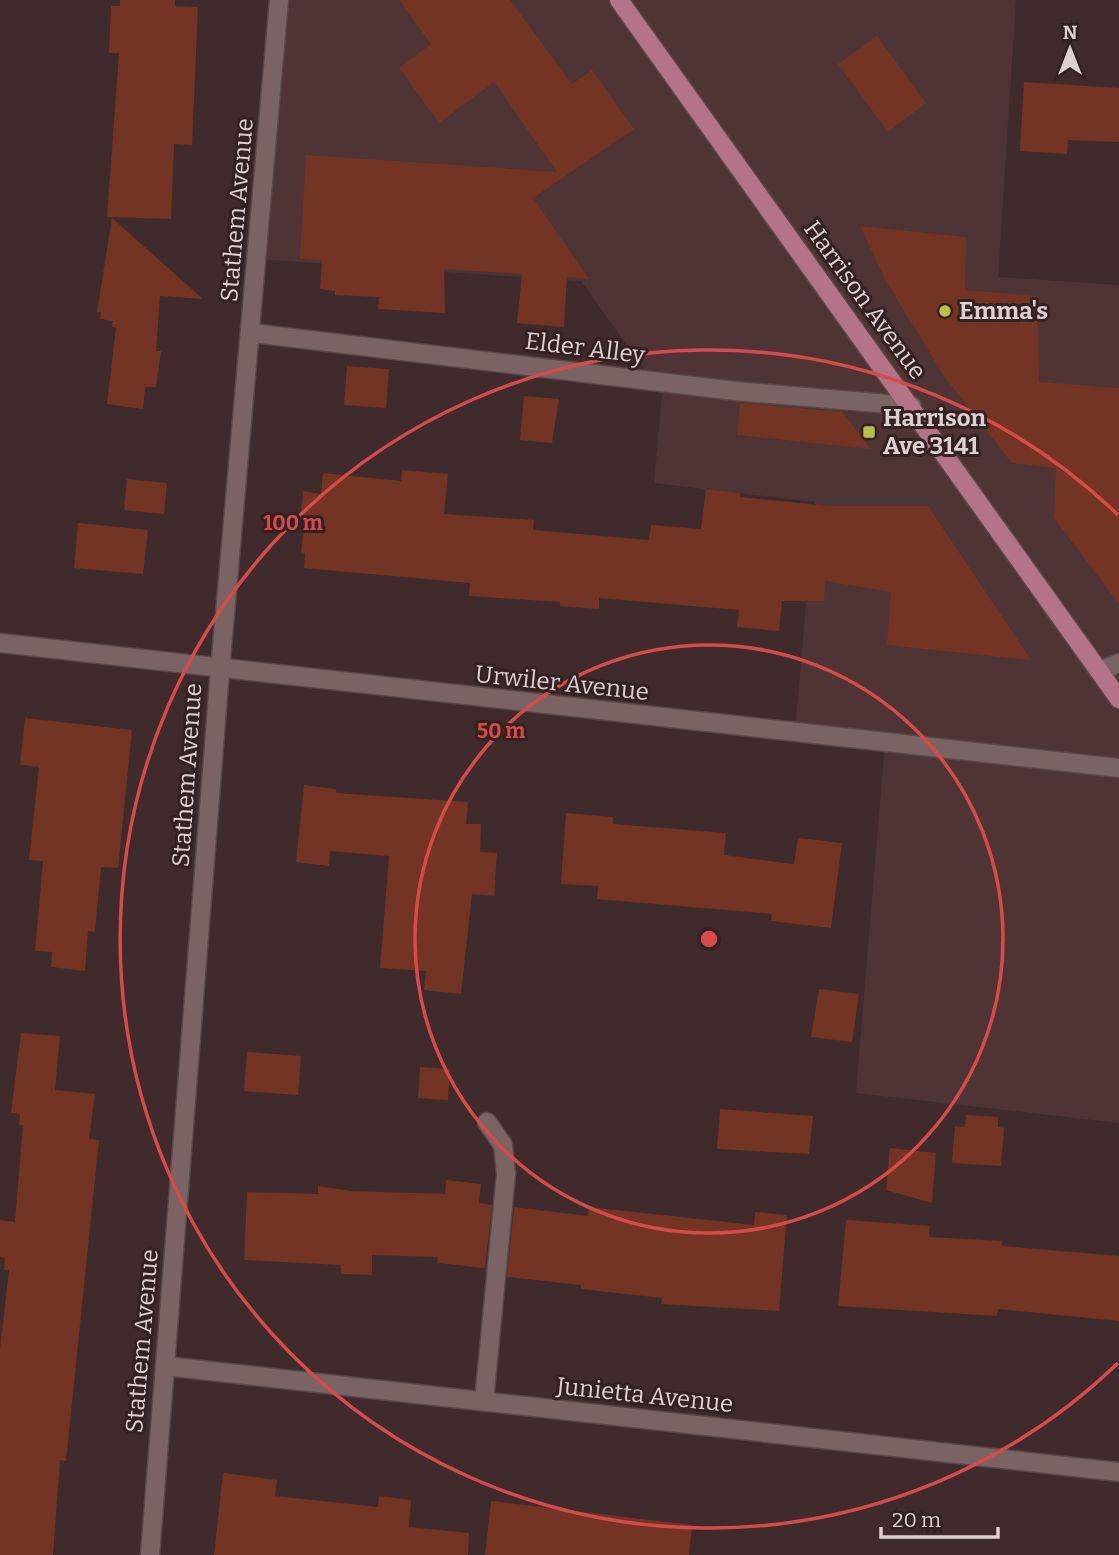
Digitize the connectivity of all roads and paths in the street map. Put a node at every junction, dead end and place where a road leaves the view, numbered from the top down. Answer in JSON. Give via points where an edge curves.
{"nodes":[{"id":1,"x":279,"y":0,"type":"edge"},
{"id":2,"x":619,"y":0,"type":"edge"},
{"id":3,"x":252,"y":333,"type":"junction"},
{"id":4,"x":912,"y":406,"type":"junction"},
{"id":5,"x":0,"y":643,"type":"edge"},
{"id":6,"x":1119,"y":663,"type":"edge"},
{"id":7,"x":220,"y":670,"type":"junction"},
{"id":8,"x":1099,"y":671,"type":"junction"},
{"id":9,"x":1119,"y":699,"type":"edge"},
{"id":10,"x":1119,"y":768,"type":"edge"},
{"id":11,"x":487,"y":1122,"type":"dead end"},
{"id":12,"x":165,"y":1366,"type":"junction"},
{"id":13,"x":484,"y":1402,"type":"junction"},
{"id":14,"x":1119,"y":1472,"type":"edge"},
{"id":15,"x":149,"y":1555,"type":"edge"}],
"edges":[{"from":1,"to":3,"type":"street","name":"Stathem Avenue"},
{"from":2,"to":4,"type":"main road","name":"Harrison Avenue"},
{"from":3,"to":4,"type":"street","name":"Elder Alley","via":[[735,391]]},
{"from":3,"to":7,"type":"street","name":"Stathem Avenue"},
{"from":4,"to":8,"type":"main road","name":"Harrison Avenue"},
{"from":5,"to":7,"type":"street","name":"Urwiler Avenue"},
{"from":6,"to":8,"type":"street"},
{"from":7,"to":10,"type":"street","name":"Urwiler Avenue"},
{"from":7,"to":12,"type":"street","name":"Stathem Avenue"},
{"from":8,"to":9,"type":"main road","name":"Harrison Avenue"},
{"from":11,"to":13,"type":"street","via":[[503,1145],[506,1174]]},
{"from":12,"to":13,"type":"street","name":"Junietta Avenue"},
{"from":12,"to":15,"type":"street","name":"Stathem Avenue"},
{"from":13,"to":14,"type":"street","name":"Junietta Avenue"}]}
